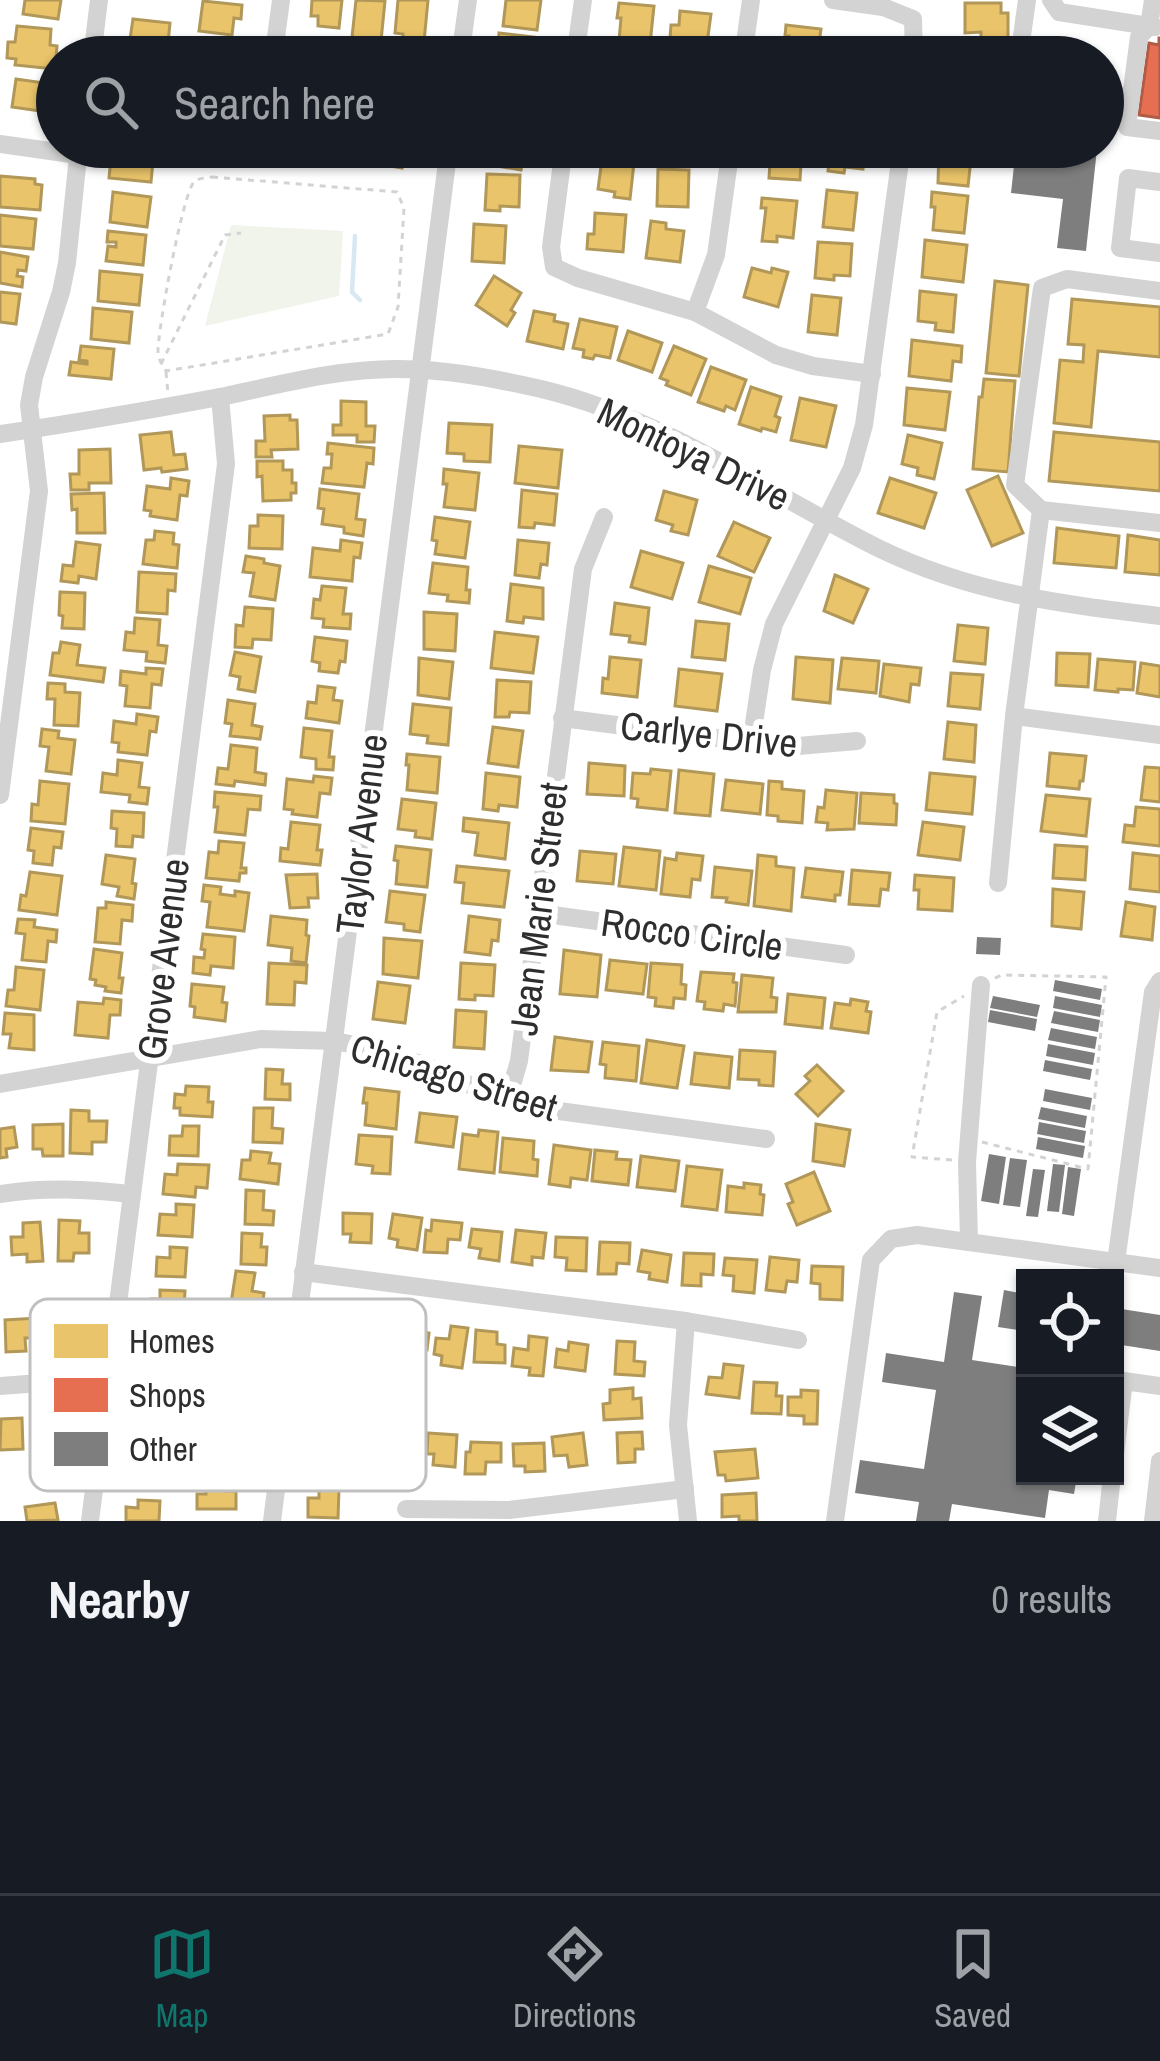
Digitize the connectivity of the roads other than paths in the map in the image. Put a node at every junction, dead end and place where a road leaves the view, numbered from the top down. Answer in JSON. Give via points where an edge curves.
{"nodes":[{"id":1,"x":99,"y":0,"type":"edge"},
{"id":2,"x":281,"y":0,"type":"edge"},
{"id":3,"x":468,"y":0,"type":"edge"},
{"id":4,"x":583,"y":0,"type":"edge"},
{"id":5,"x":751,"y":0,"type":"edge"},
{"id":6,"x":833,"y":0,"type":"edge"},
{"id":7,"x":1027,"y":0,"type":"edge"},
{"id":8,"x":1120,"y":0,"type":"edge"},
{"id":9,"x":1153,"y":0,"type":"edge"},
{"id":10,"x":1055,"y":6,"type":"edge"},
{"id":11,"x":1118,"y":22,"type":"junction"},
{"id":12,"x":1155,"y":27,"type":"edge"},
{"id":13,"x":95,"y":36,"type":"edge"},
{"id":14,"x":276,"y":36,"type":"edge"},
{"id":15,"x":463,"y":36,"type":"edge"},
{"id":16,"x":578,"y":36,"type":"edge"},
{"id":17,"x":746,"y":36,"type":"edge"},
{"id":18,"x":913,"y":36,"type":"edge"},
{"id":19,"x":1022,"y":36,"type":"edge"},
{"id":20,"x":1160,"y":131,"type":"edge"},
{"id":21,"x":0,"y":144,"type":"edge"},
{"id":22,"x":36,"y":147,"type":"edge"},
{"id":23,"x":77,"y":168,"type":"edge"},
{"id":24,"x":446,"y":168,"type":"edge"},
{"id":25,"x":561,"y":168,"type":"edge"},
{"id":26,"x":728,"y":168,"type":"edge"},
{"id":27,"x":899,"y":168,"type":"edge"},
{"id":28,"x":1160,"y":182,"type":"edge"},
{"id":29,"x":1160,"y":253,"type":"edge"},
{"id":30,"x":1160,"y":291,"type":"edge"},
{"id":31,"x":695,"y":312,"type":"junction"},
{"id":32,"x":420,"y":370,"type":"junction"},
{"id":33,"x":872,"y":374,"type":"junction"},
{"id":34,"x":220,"y":397,"type":"junction"},
{"id":35,"x":30,"y":430,"type":"junction"},
{"id":36,"x":0,"y":434,"type":"edge"},
{"id":37,"x":1040,"y":510,"type":"junction"},
{"id":38,"x":604,"y":517,"type":"dead end"},
{"id":39,"x":826,"y":519,"type":"junction"},
{"id":40,"x":1160,"y":523,"type":"edge"},
{"id":41,"x":1031,"y":600,"type":"junction"},
{"id":42,"x":1160,"y":616,"type":"edge"},
{"id":43,"x":1014,"y":716,"type":"junction"},
{"id":44,"x":562,"y":718,"type":"junction"},
{"id":45,"x":1160,"y":735,"type":"edge"},
{"id":46,"x":857,"y":741,"type":"dead end"},
{"id":47,"x":751,"y":743,"type":"junction"},
{"id":48,"x":0,"y":794,"type":"edge"},
{"id":49,"x":998,"y":883,"type":"dead end"},
{"id":50,"x":538,"y":913,"type":"junction"},
{"id":51,"x":846,"y":955,"type":"dead end"},
{"id":52,"x":1160,"y":981,"type":"edge"},
{"id":53,"x":981,"y":985,"type":"road end"},
{"id":54,"x":335,"y":1041,"type":"junction"},
{"id":55,"x":150,"y":1058,"type":"junction"},
{"id":56,"x":0,"y":1084,"type":"edge"},
{"id":57,"x":508,"y":1100,"type":"junction"},
{"id":58,"x":766,"y":1138,"type":"dead end"},
{"id":59,"x":0,"y":1194,"type":"edge"},
{"id":60,"x":130,"y":1194,"type":"junction"},
{"id":61,"x":969,"y":1242,"type":"junction"},
{"id":62,"x":1117,"y":1262,"type":"junction"},
{"id":63,"x":1160,"y":1266,"type":"edge"},
{"id":64,"x":303,"y":1272,"type":"junction"},
{"id":65,"x":118,"y":1299,"type":"edge"},
{"id":66,"x":300,"y":1299,"type":"edge"},
{"id":67,"x":686,"y":1321,"type":"junction"},
{"id":68,"x":798,"y":1340,"type":"dead end"},
{"id":69,"x":1124,"y":1381,"type":"edge"},
{"id":70,"x":30,"y":1384,"type":"edge"},
{"id":71,"x":0,"y":1386,"type":"edge"},
{"id":72,"x":1160,"y":1386,"type":"edge"},
{"id":73,"x":1160,"y":1461,"type":"edge"},
{"id":74,"x":1111,"y":1485,"type":"edge"},
{"id":75,"x":685,"y":1489,"type":"junction"},
{"id":76,"x":93,"y":1491,"type":"edge"},
{"id":77,"x":276,"y":1491,"type":"edge"},
{"id":78,"x":406,"y":1508,"type":"dead end"},
{"id":79,"x":89,"y":1521,"type":"edge"},
{"id":80,"x":272,"y":1521,"type":"edge"},
{"id":81,"x":688,"y":1521,"type":"edge"},
{"id":82,"x":835,"y":1521,"type":"edge"},
{"id":83,"x":1106,"y":1521,"type":"edge"},
{"id":84,"x":1153,"y":1521,"type":"edge"}],
"edges":[{"from":1,"to":13,"type":"street"},
{"from":2,"to":14,"type":"street"},
{"from":3,"to":15,"type":"street"},
{"from":4,"to":16,"type":"street"},
{"from":5,"to":17,"type":"street"},
{"from":6,"to":18,"type":"street","via":[[913,19]]},
{"from":7,"to":19,"type":"street"},
{"from":8,"to":11,"type":"street"},
{"from":9,"to":12,"type":"street"},
{"from":10,"to":11,"type":"street"},
{"from":11,"to":12,"type":"street"},
{"from":12,"to":20,"type":"street","via":[[1138,37],[1127,127]]},
{"from":21,"to":22,"type":"street"},
{"from":23,"to":35,"type":"street","via":[[62,292],[34,377]]},
{"from":24,"to":32,"type":"street","name":"Taylor Avenue"},
{"from":25,"to":31,"type":"street","via":[[554,267]]},
{"from":26,"to":31,"type":"street","via":[[716,255]]},
{"from":27,"to":33,"type":"street"},
{"from":28,"to":29,"type":"street","via":[[1128,178],[1120,248]]},
{"from":30,"to":37,"type":"street","via":[[1067,279],[1042,288],[1015,485]]},
{"from":31,"to":33,"type":"street","via":[[776,355]]},
{"from":32,"to":34,"type":"street","name":"Montoya Drive","via":[[333,374]]},
{"from":32,"to":39,"type":"street","name":"Montoya Drive","via":[[598,404]]},
{"from":32,"to":54,"type":"street","name":"Taylor Avenue"},
{"from":33,"to":39,"type":"street","via":[[852,468]]},
{"from":34,"to":35,"type":"street","name":"Montoya Drive"},
{"from":34,"to":55,"type":"street","name":"Grove Avenue","via":[[226,464]]},
{"from":35,"to":36,"type":"street","name":"Montoya Drive"},
{"from":35,"to":48,"type":"street","via":[[39,491]]},
{"from":37,"to":40,"type":"street"},
{"from":37,"to":41,"type":"street"},
{"from":38,"to":44,"type":"street","name":"Jean Marie Street","via":[[583,568]]},
{"from":39,"to":41,"type":"street","name":"Montoya Drive","via":[[930,570]]},
{"from":39,"to":47,"type":"street","via":[[774,624]]},
{"from":41,"to":42,"type":"street","name":"Montoya Drive"},
{"from":41,"to":43,"type":"street"},
{"from":43,"to":45,"type":"street"},
{"from":43,"to":49,"type":"street"},
{"from":44,"to":47,"type":"street","name":"Carlye Drive"},
{"from":44,"to":50,"type":"street","name":"Jean Marie Street"},
{"from":46,"to":47,"type":"street","name":"Carlye Drive"},
{"from":50,"to":51,"type":"street","name":"Rocco Circle"},
{"from":50,"to":57,"type":"street","name":"Jean Marie Street"},
{"from":52,"to":62,"type":"street"},
{"from":53,"to":61,"type":"street"},
{"from":54,"to":55,"type":"street","name":"Chicago Street","via":[[262,1039]]},
{"from":54,"to":57,"type":"street","name":"Chicago Street"},
{"from":54,"to":64,"type":"street","name":"Taylor Avenue"},
{"from":55,"to":56,"type":"street","name":"Chicago Street"},
{"from":55,"to":60,"type":"street","name":"Grove Avenue"},
{"from":57,"to":58,"type":"street","name":"Chicago Street"},
{"from":59,"to":60,"type":"street"},
{"from":60,"to":65,"type":"street","name":"Grove Avenue"},
{"from":61,"to":62,"type":"street"},
{"from":61,"to":82,"type":"street","via":[[891,1239],[871,1260]]},
{"from":62,"to":63,"type":"street"},
{"from":64,"to":66,"type":"street","name":"Taylor Avenue"},
{"from":64,"to":67,"type":"street"},
{"from":67,"to":68,"type":"street"},
{"from":67,"to":75,"type":"street","via":[[678,1388]]},
{"from":69,"to":72,"type":"street"},
{"from":70,"to":71,"type":"street"},
{"from":73,"to":84,"type":"street"},
{"from":74,"to":83,"type":"street"},
{"from":75,"to":78,"type":"street","via":[[508,1510]]},
{"from":75,"to":81,"type":"street"},
{"from":76,"to":79,"type":"street","name":"Grove Avenue"},
{"from":77,"to":80,"type":"street","name":"Taylor Avenue"}]}
